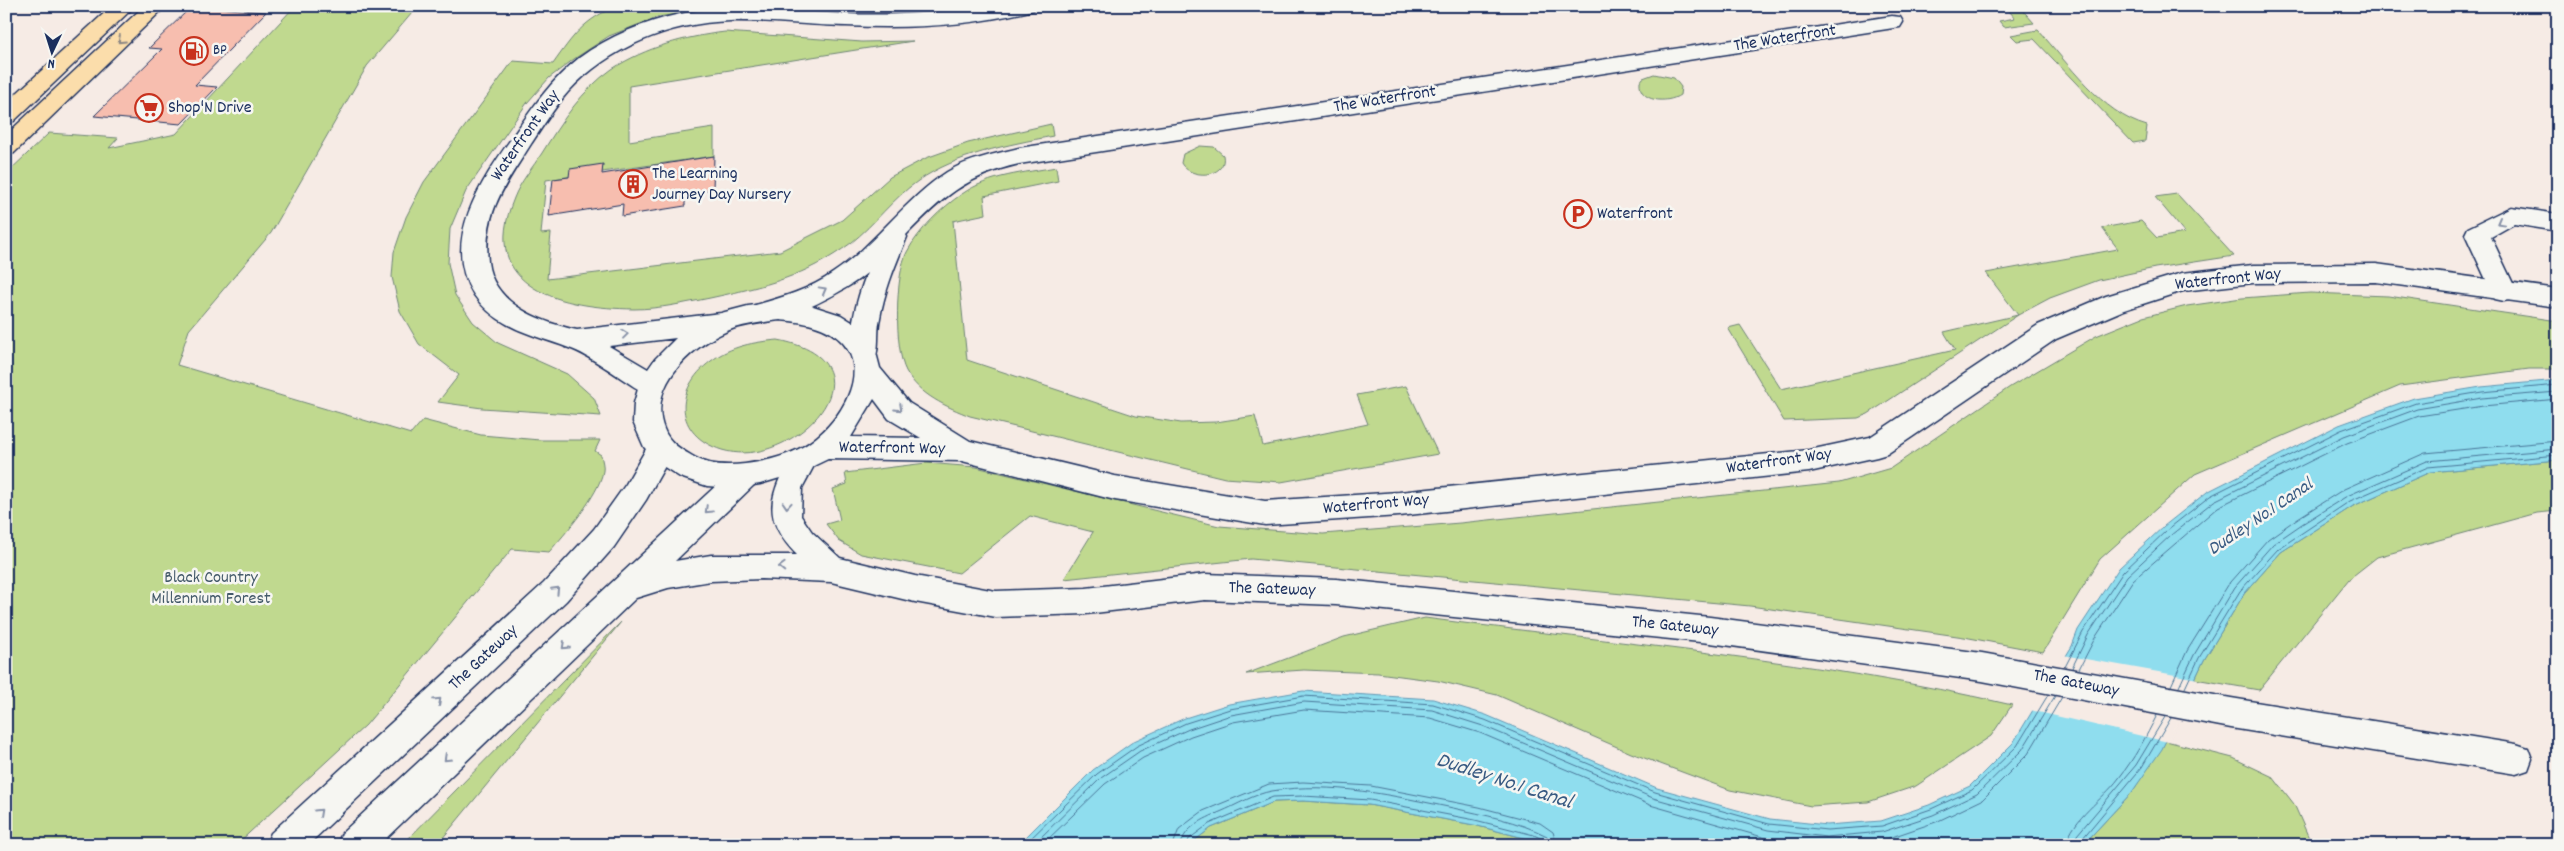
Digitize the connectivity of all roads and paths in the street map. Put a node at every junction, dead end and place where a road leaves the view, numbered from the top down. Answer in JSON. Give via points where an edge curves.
{"nodes":[{"id":1,"x":125,"y":6,"type":"edge"},
{"id":2,"x":156,"y":6,"type":"edge"},
{"id":3,"x":1026,"y":6,"type":"edge"},
{"id":4,"x":1892,"y":22,"type":"dead end"},
{"id":5,"x":6,"y":116,"type":"edge"},
{"id":6,"x":6,"y":148,"type":"edge"},
{"id":7,"x":2558,"y":223,"type":"edge"},
{"id":8,"x":898,"y":229,"type":"junction"},
{"id":9,"x":2504,"y":292,"type":"junction"},
{"id":10,"x":2558,"y":298,"type":"edge"},
{"id":11,"x":761,"y":313,"type":"junction"},
{"id":12,"x":721,"y":323,"type":"junction"},
{"id":13,"x":576,"y":340,"type":"junction"},
{"id":14,"x":866,"y":364,"type":"junction"},
{"id":15,"x":652,"y":384,"type":"junction"},
{"id":16,"x":660,"y":450,"type":"junction"},
{"id":17,"x":962,"y":450,"type":"junction"},
{"id":18,"x":813,"y":454,"type":"junction"},
{"id":19,"x":744,"y":477,"type":"junction"},
{"id":20,"x":831,"y":569,"type":"junction"},
{"id":21,"x":627,"y":588,"type":"junction"},
{"id":22,"x":2516,"y":759,"type":"dead end"},
{"id":23,"x":283,"y":845,"type":"edge"},
{"id":24,"x":354,"y":845,"type":"edge"}],
"edges":[{"from":1,"to":5,"type":"highway"},
{"from":2,"to":6,"type":"highway","one_way":true},
{"from":3,"to":13,"type":"street","name":"Waterfront Way","via":[[898,20],[738,15],[700,17],[662,25],[630,37],[577,70],[555,90],[490,187],[479,218],[475,244],[478,276],[491,299],[522,322],[554,336]]},
{"from":4,"to":8,"type":"street","name":"The Waterfront","via":[[1019,156],[985,164],[956,178]]},
{"from":7,"to":9,"type":"street","one_way":true,"via":[[2512,215],[2477,234]]},
{"from":11,"to":8,"type":"street","name":"The Waterfront","one_way":true,"via":[[819,293],[842,279]]},
{"from":8,"to":14,"type":"street","name":"The Waterfront","via":[[875,284],[866,320]]},
{"from":9,"to":10,"type":"street","name":"Waterfront Way"},
{"from":9,"to":17,"type":"street","name":"Waterfront Way","via":[[2376,273],[2253,274],[2182,282],[2115,303],[2047,332],[1877,446],[1808,461],[1428,501],[1265,513],[1115,488]]},
{"from":11,"to":12,"type":"street","name":"Waterfront Way"},
{"from":11,"to":14,"type":"street","name":"Waterfront Way","via":[[780,310],[809,314],[833,322],[857,343]]},
{"from":13,"to":12,"type":"street","name":"Waterfront Way","one_way":true},
{"from":12,"to":15,"type":"street","name":"Waterfront Way","via":[[679,349]]},
{"from":13,"to":15,"type":"street","name":"Waterfront Way"},
{"from":14,"to":17,"type":"street","name":"Waterfront Way","one_way":true,"via":[[899,411]]},
{"from":14,"to":18,"type":"street","name":"Waterfront Way","via":[[863,398],[848,424]]},
{"from":15,"to":16,"type":"street","name":"Waterfront Way","via":[[646,402],[646,419],[650,435]]},
{"from":16,"to":19,"type":"street","name":"Waterfront Way","via":[[695,472]]},
{"from":23,"to":16,"type":"street","name":"The Gateway","one_way":true,"via":[[555,592],[604,538]]},
{"from":17,"to":18,"type":"street","name":"Waterfront Way"},
{"from":18,"to":19,"type":"street","name":"Waterfront Way","via":[[781,468]]},
{"from":18,"to":20,"type":"street","one_way":true,"via":[[788,488],[786,518],[802,541]]},
{"from":19,"to":21,"type":"street","name":"The Gateway","one_way":true},
{"from":20,"to":21,"type":"street","name":"The Gateway","one_way":true,"via":[[711,568],[668,575]]},
{"from":20,"to":22,"type":"street","name":"The Gateway","via":[[996,604],[1086,601],[1205,587],[1336,592],[1710,630],[1982,667],[2231,713]]},
{"from":21,"to":24,"type":"street","name":"The Gateway","one_way":true}]}
